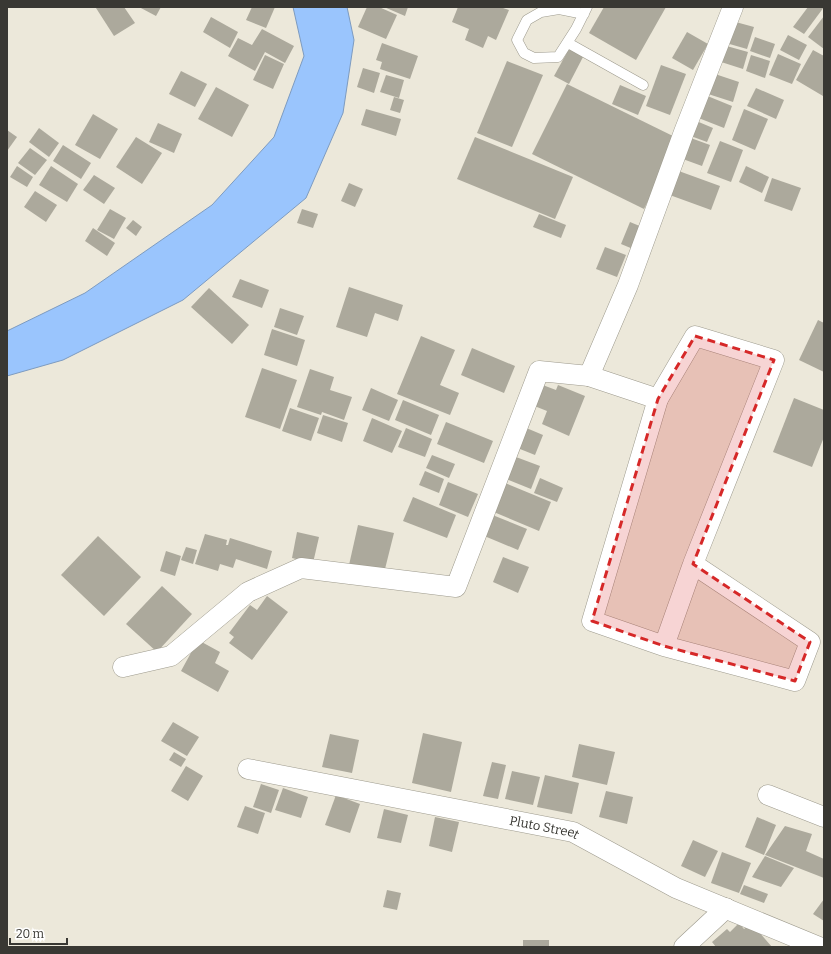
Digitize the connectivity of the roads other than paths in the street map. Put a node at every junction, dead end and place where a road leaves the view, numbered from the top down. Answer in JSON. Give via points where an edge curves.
{"nodes":[{"id":1,"x":733,"y":7,"type":"edge"},
{"id":2,"x":586,"y":10,"type":"edge"},
{"id":3,"x":568,"y":43,"type":"junction"},
{"id":4,"x":643,"y":85,"type":"dead end"},
{"id":5,"x":589,"y":376,"type":"junction"},
{"id":6,"x":658,"y":399,"type":"junction"},
{"id":7,"x":693,"y":564,"type":"junction"},
{"id":8,"x":664,"y":646,"type":"junction"},
{"id":9,"x":124,"y":667,"type":"dead end"},
{"id":10,"x":248,"y":768,"type":"dead end"},
{"id":11,"x":768,"y":795,"type":"dead end"},
{"id":12,"x":824,"y":817,"type":"edge"},
{"id":13,"x":726,"y":908,"type":"junction"},
{"id":14,"x":684,"y":947,"type":"edge"},
{"id":15,"x":819,"y":947,"type":"edge"}],
"edges":[{"from":1,"to":5,"type":"street","via":[[628,285]]},
{"from":2,"to":3,"type":"lane"},
{"from":2,"to":3,"type":"lane","via":[[559,9],[541,12],[526,20],[517,40],[524,53],[534,58],[558,57]]},
{"from":3,"to":4,"type":"lane"},
{"from":5,"to":6,"type":"street"},
{"from":5,"to":9,"type":"street","via":[[539,371],[456,587],[301,568],[248,592],[171,656]]},
{"from":6,"to":7,"type":"street","via":[[695,336],[774,360]]},
{"from":6,"to":8,"type":"street","via":[[592,621]]},
{"from":7,"to":8,"type":"street"},
{"from":7,"to":8,"type":"street","via":[[810,642],[795,681]]},
{"from":10,"to":13,"type":"street","name":"Pluto Street","via":[[573,832],[676,888]]},
{"from":11,"to":12,"type":"street"},
{"from":13,"to":14,"type":"street"},
{"from":13,"to":15,"type":"street","name":"Pluto Street"}]}
